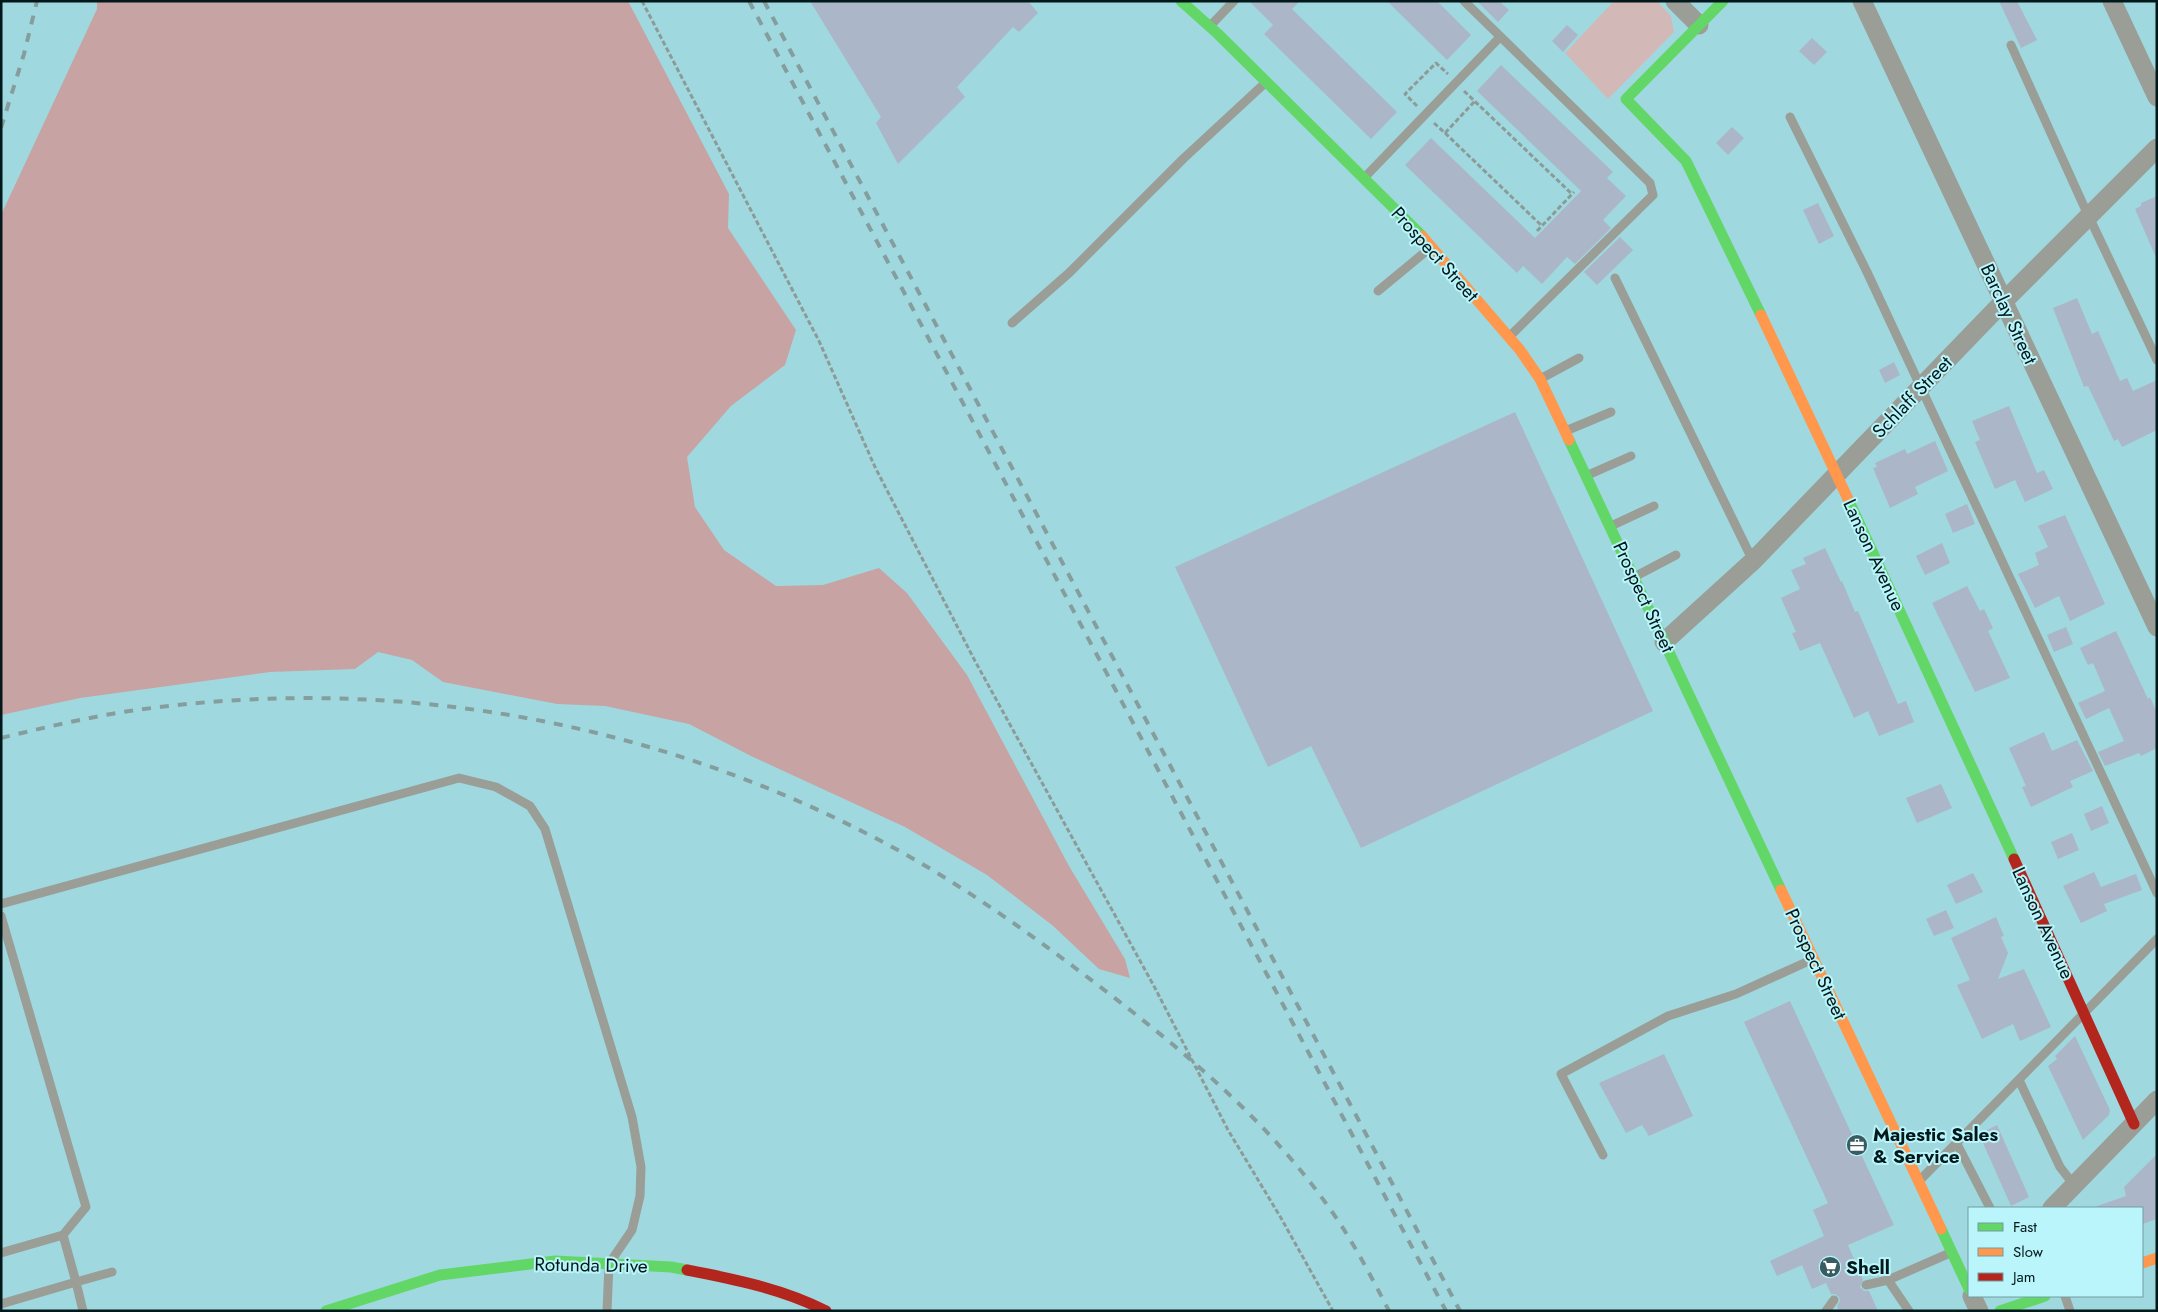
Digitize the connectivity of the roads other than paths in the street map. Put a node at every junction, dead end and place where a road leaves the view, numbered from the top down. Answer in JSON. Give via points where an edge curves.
{"nodes":[{"id":1,"x":1181,"y":1,"type":"edge"},
{"id":2,"x":1234,"y":1,"type":"edge"},
{"id":3,"x":1464,"y":1,"type":"edge"},
{"id":4,"x":1675,"y":1,"type":"edge"},
{"id":5,"x":1723,"y":1,"type":"edge"},
{"id":6,"x":1862,"y":1,"type":"edge"},
{"id":7,"x":2112,"y":1,"type":"edge"},
{"id":8,"x":1698,"y":25,"type":"junction"},
{"id":9,"x":1209,"y":27,"type":"junction"},
{"id":10,"x":1500,"y":37,"type":"junction"},
{"id":11,"x":2010,"y":46,"type":"dead end"},
{"id":12,"x":1266,"y":82,"type":"junction"},
{"id":13,"x":2157,"y":97,"type":"edge"},
{"id":14,"x":1790,"y":117,"type":"dead end"},
{"id":15,"x":2157,"y":148,"type":"edge"},
{"id":16,"x":1364,"y":178,"type":"junction"},
{"id":17,"x":2089,"y":216,"type":"junction"},
{"id":18,"x":1431,"y":247,"type":"junction"},
{"id":19,"x":1615,"y":278,"type":"dead end"},
{"id":20,"x":1378,"y":291,"type":"dead end"},
{"id":21,"x":2003,"y":302,"type":"junction"},
{"id":22,"x":1012,"y":323,"type":"dead end"},
{"id":23,"x":1509,"y":337,"type":"junction"},
{"id":24,"x":1580,"y":358,"type":"dead end"},
{"id":25,"x":2157,"y":360,"type":"edge"},
{"id":26,"x":1540,"y":379,"type":"junction"},
{"id":27,"x":1920,"y":388,"type":"junction"},
{"id":28,"x":1611,"y":412,"type":"dead end"},
{"id":29,"x":1566,"y":431,"type":"junction"},
{"id":30,"x":1631,"y":456,"type":"dead end"},
{"id":31,"x":1837,"y":474,"type":"junction"},
{"id":32,"x":1587,"y":476,"type":"junction"},
{"id":33,"x":1654,"y":506,"type":"dead end"},
{"id":34,"x":1610,"y":526,"type":"junction"},
{"id":35,"x":1676,"y":555,"type":"dead end"},
{"id":36,"x":1753,"y":561,"type":"junction"},
{"id":37,"x":1634,"y":577,"type":"junction"},
{"id":38,"x":2157,"y":627,"type":"edge"},
{"id":39,"x":1664,"y":642,"type":"junction"},
{"id":40,"x":2157,"y":893,"type":"edge"},
{"id":41,"x":1,"y":904,"type":"edge"},
{"id":42,"x":1,"y":916,"type":"edge"},
{"id":43,"x":2157,"y":939,"type":"edge"},
{"id":44,"x":1814,"y":959,"type":"junction"},
{"id":45,"x":2084,"y":1012,"type":"junction"},
{"id":46,"x":2019,"y":1080,"type":"junction"},
{"id":47,"x":2157,"y":1100,"type":"edge"},
{"id":48,"x":2134,"y":1124,"type":"junction"},
{"id":49,"x":1957,"y":1144,"type":"junction"},
{"id":50,"x":1603,"y":1155,"type":"dead end"},
{"id":51,"x":1918,"y":1182,"type":"junction"},
{"id":52,"x":2074,"y":1185,"type":"junction"},
{"id":53,"x":1989,"y":1207,"type":"edge"},
{"id":54,"x":2053,"y":1207,"type":"edge"},
{"id":55,"x":63,"y":1235,"type":"junction"},
{"id":56,"x":1,"y":1253,"type":"edge"},
{"id":57,"x":1958,"y":1253,"type":"edge"},
{"id":58,"x":2157,"y":1258,"type":"edge"},
{"id":59,"x":2143,"y":1263,"type":"edge"},
{"id":60,"x":609,"y":1264,"type":"junction"},
{"id":61,"x":112,"y":1272,"type":"dead end"},
{"id":62,"x":1888,"y":1280,"type":"junction"},
{"id":63,"x":76,"y":1282,"type":"junction"},
{"id":64,"x":1866,"y":1285,"type":"dead end"},
{"id":65,"x":1968,"y":1285,"type":"edge"},
{"id":66,"x":1972,"y":1297,"type":"edge"},
{"id":67,"x":2042,"y":1297,"type":"edge"},
{"id":68,"x":2065,"y":1297,"type":"edge"},
{"id":69,"x":1834,"y":1300,"type":"dead end"},
{"id":70,"x":1,"y":1304,"type":"edge"},
{"id":71,"x":83,"y":1311,"type":"edge"},
{"id":72,"x":326,"y":1311,"type":"edge"},
{"id":73,"x":608,"y":1311,"type":"edge"},
{"id":74,"x":826,"y":1311,"type":"edge"},
{"id":75,"x":1826,"y":1311,"type":"edge"},
{"id":76,"x":1909,"y":1311,"type":"edge"},
{"id":77,"x":1979,"y":1311,"type":"edge"},
{"id":78,"x":2000,"y":1311,"type":"edge"},
{"id":79,"x":2070,"y":1311,"type":"edge"}],
"edges":[{"from":1,"to":9,"type":"street","name":"Prospect Street"},
{"from":2,"to":9,"type":"lane"},
{"from":3,"to":10,"type":"lane"},
{"from":4,"to":8,"type":"street"},
{"from":5,"to":8,"type":"street","name":"Lanson Avenue"},
{"from":6,"to":21,"type":"street","name":"Barclay Street"},
{"from":7,"to":13,"type":"street"},
{"from":8,"to":31,"type":"street","name":"Lanson Avenue","via":[[1626,99],[1686,161]]},
{"from":9,"to":12,"type":"street","name":"Prospect Street"},
{"from":10,"to":16,"type":"lane"},
{"from":10,"to":23,"type":"lane","via":[[1650,183],[1653,195]]},
{"from":11,"to":17,"type":"lane"},
{"from":12,"to":16,"type":"street","name":"Prospect Street"},
{"from":12,"to":22,"type":"lane","via":[[1069,273]]},
{"from":14,"to":27,"type":"lane"},
{"from":15,"to":17,"type":"street","name":"Schlaff Street"},
{"from":16,"to":18,"type":"street","name":"Prospect Street"},
{"from":17,"to":21,"type":"street","name":"Schlaff Street"},
{"from":17,"to":25,"type":"lane"},
{"from":18,"to":20,"type":"lane"},
{"from":18,"to":23,"type":"street","name":"Prospect Street"},
{"from":19,"to":36,"type":"lane"},
{"from":21,"to":27,"type":"street","name":"Schlaff Street"},
{"from":21,"to":38,"type":"street","name":"Barclay Street"},
{"from":23,"to":26,"type":"street","name":"Prospect Street"},
{"from":24,"to":26,"type":"lane"},
{"from":26,"to":29,"type":"street","name":"Prospect Street"},
{"from":27,"to":31,"type":"street","name":"Schlaff Street"},
{"from":27,"to":40,"type":"lane"},
{"from":28,"to":29,"type":"lane"},
{"from":29,"to":32,"type":"street","name":"Prospect Street"},
{"from":30,"to":32,"type":"lane"},
{"from":31,"to":36,"type":"street","name":"Schlaff Street"},
{"from":31,"to":45,"type":"street","name":"Lanson Avenue"},
{"from":32,"to":34,"type":"street","name":"Prospect Street"},
{"from":33,"to":34,"type":"lane"},
{"from":34,"to":37,"type":"street","name":"Prospect Street"},
{"from":35,"to":37,"type":"lane"},
{"from":36,"to":39,"type":"street","name":"Schlaff Street"},
{"from":37,"to":39,"type":"street","name":"Prospect Street"},
{"from":39,"to":44,"type":"street","name":"Prospect Street"},
{"from":41,"to":60,"type":"lane","via":[[459,778],[496,787],[530,806],[545,829],[632,1117],[641,1167],[640,1196],[632,1230]]},
{"from":42,"to":55,"type":"lane","via":[[86,1207]]},
{"from":43,"to":45,"type":"lane"},
{"from":44,"to":50,"type":"lane","via":[[1736,994],[1668,1016],[1561,1074]]},
{"from":44,"to":51,"type":"street","name":"Prospect Street"},
{"from":45,"to":46,"type":"lane"},
{"from":45,"to":48,"type":"street","name":"Lanson Avenue"},
{"from":46,"to":49,"type":"lane"},
{"from":46,"to":52,"type":"lane","via":[[2060,1167]]},
{"from":47,"to":48,"type":"street"},
{"from":48,"to":52,"type":"street"},
{"from":49,"to":51,"type":"lane"},
{"from":49,"to":53,"type":"lane"},
{"from":51,"to":57,"type":"street","name":"Prospect Street"},
{"from":52,"to":54,"type":"street"},
{"from":55,"to":56,"type":"lane"},
{"from":55,"to":63,"type":"lane"},
{"from":57,"to":62,"type":"lane"},
{"from":57,"to":65,"type":"street","name":"Prospect Street"},
{"from":58,"to":59,"type":"street"},
{"from":60,"to":72,"type":"street","name":"Rotunda Drive","via":[[555,1261],[440,1275]]},
{"from":60,"to":73,"type":"lane"},
{"from":60,"to":74,"type":"street","name":"Rotunda Drive","via":[[672,1266],[738,1280]]},
{"from":61,"to":63,"type":"lane"},
{"from":62,"to":64,"type":"lane"},
{"from":62,"to":76,"type":"lane"},
{"from":63,"to":70,"type":"lane"},
{"from":63,"to":71,"type":"lane"},
{"from":66,"to":77,"type":"street"},
{"from":67,"to":78,"type":"street"},
{"from":68,"to":79,"type":"lane"},
{"from":69,"to":75,"type":"lane"}]}
